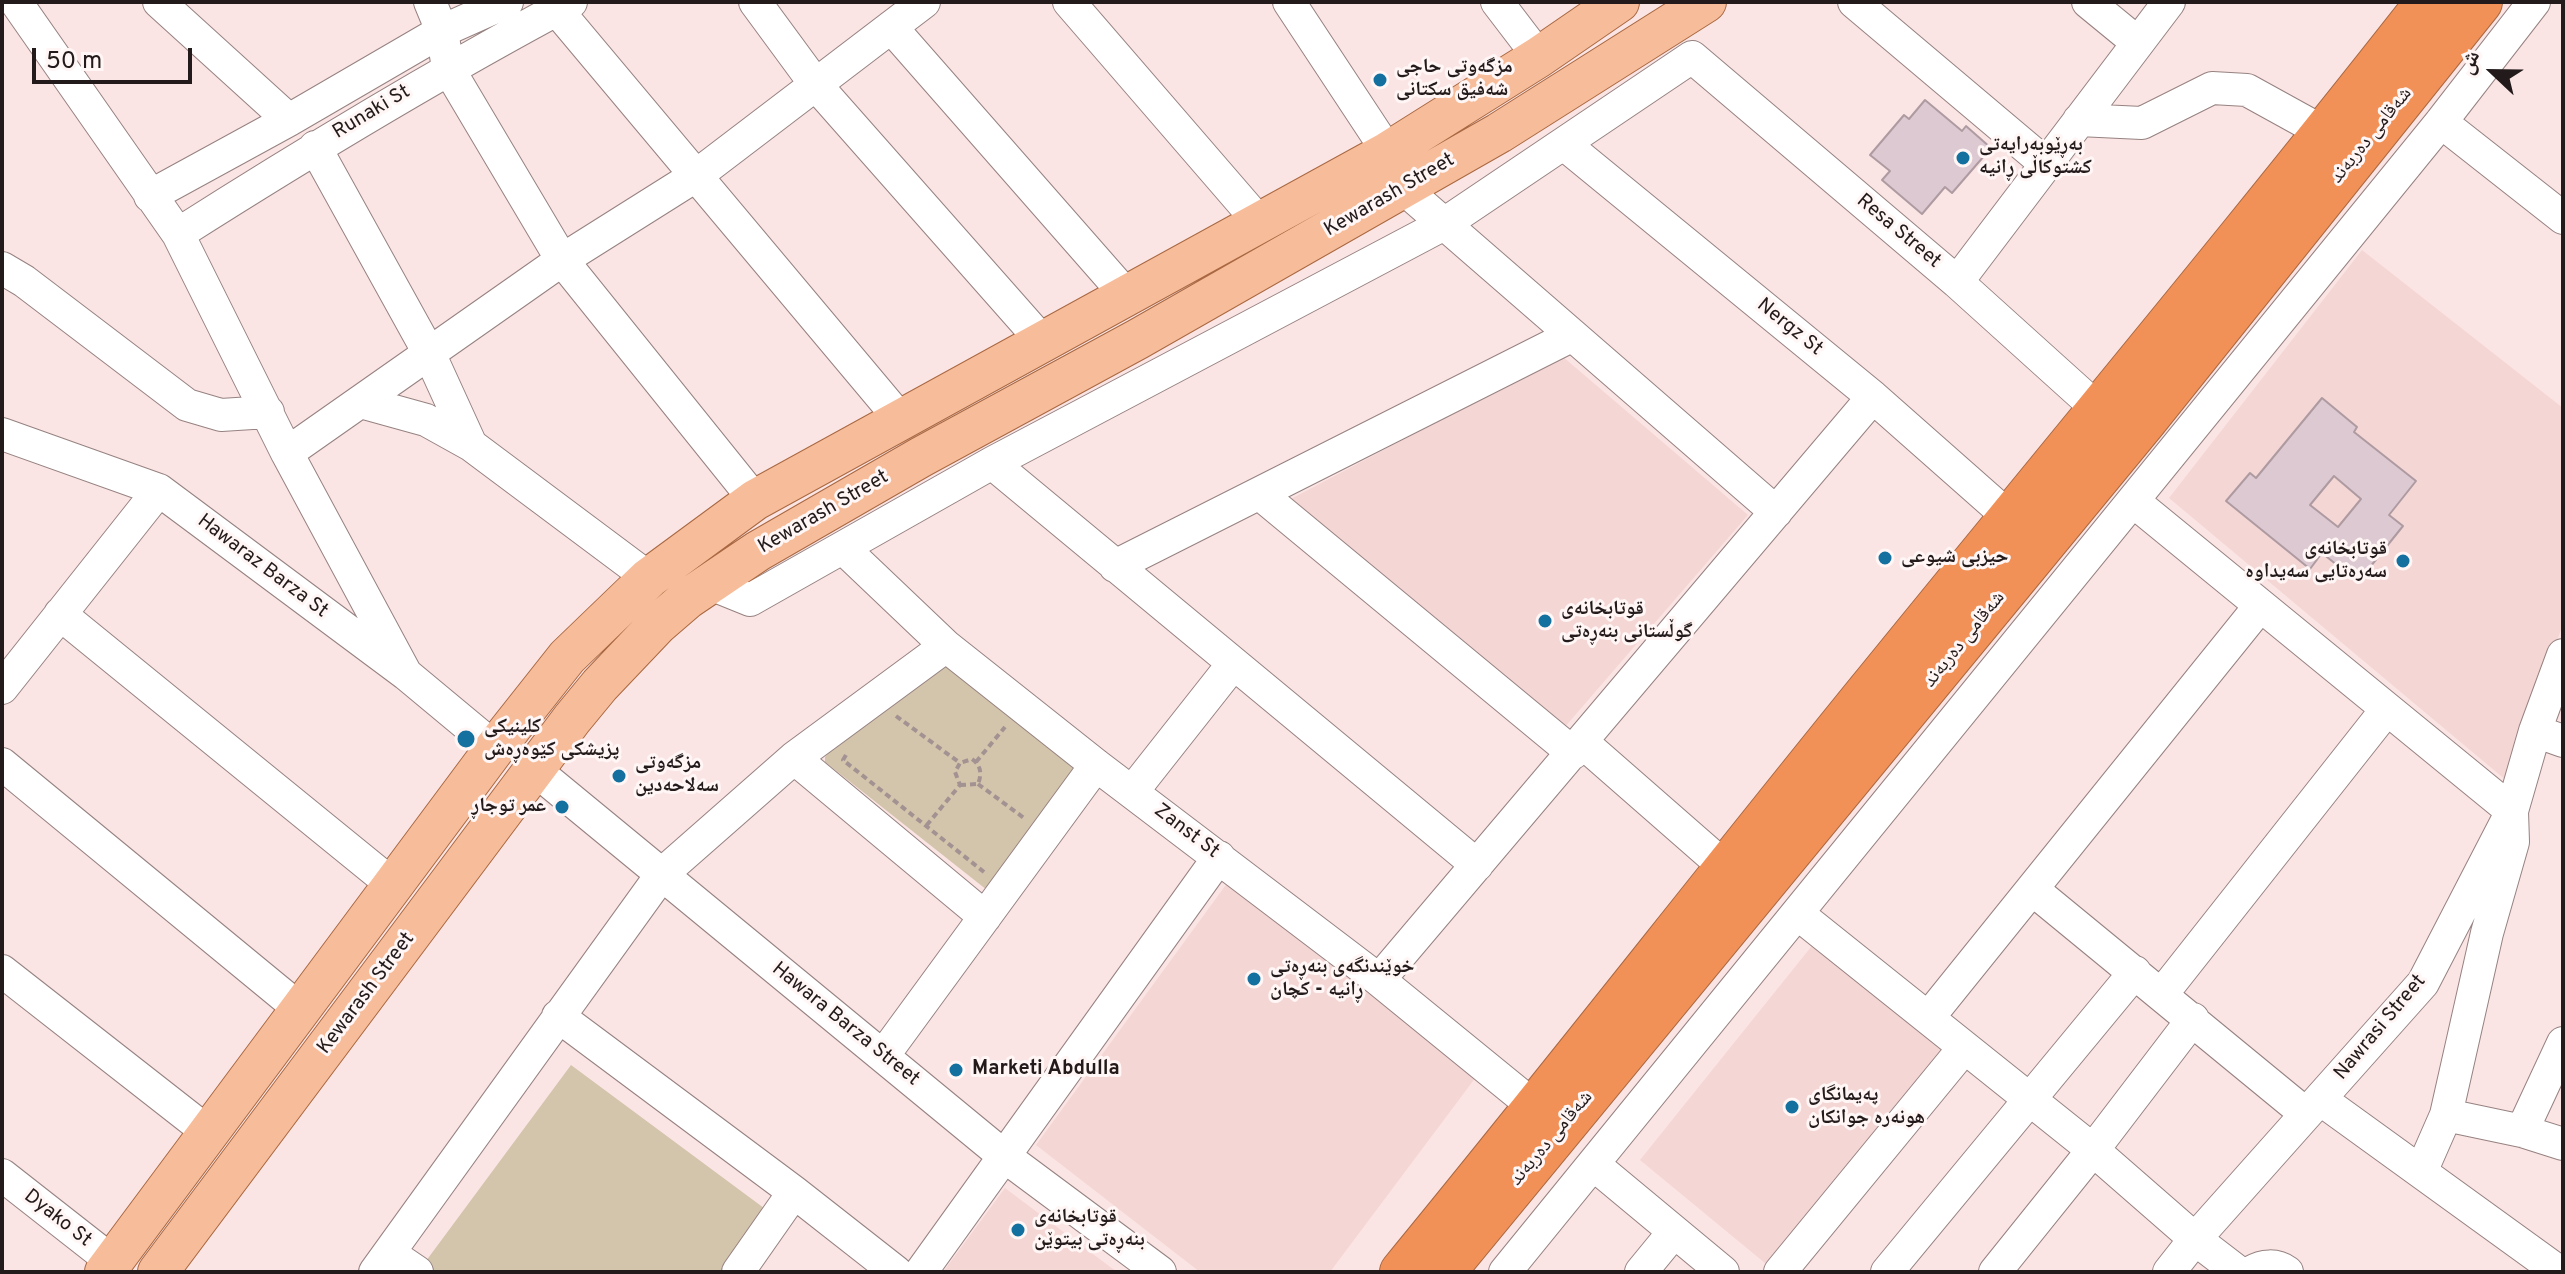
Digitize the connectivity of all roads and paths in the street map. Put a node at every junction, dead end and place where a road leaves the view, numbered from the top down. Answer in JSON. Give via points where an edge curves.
{"nodes":[{"id":1,"x":16,"y":2,"type":"edge"},
{"id":2,"x":159,"y":2,"type":"edge"},
{"id":3,"x":507,"y":2,"type":"edge"},
{"id":4,"x":755,"y":2,"type":"edge"},
{"id":5,"x":924,"y":2,"type":"edge"},
{"id":6,"x":1069,"y":2,"type":"edge"},
{"id":7,"x":1289,"y":2,"type":"edge"},
{"id":8,"x":1497,"y":2,"type":"edge"},
{"id":9,"x":1619,"y":2,"type":"edge"},
{"id":10,"x":1706,"y":2,"type":"edge"},
{"id":11,"x":1854,"y":2,"type":"edge"},
{"id":12,"x":2088,"y":2,"type":"edge"},
{"id":13,"x":2169,"y":2,"type":"edge"},
{"id":14,"x":2428,"y":2,"type":"edge"},
{"id":15,"x":2480,"y":2,"type":"edge"},
{"id":16,"x":2534,"y":2,"type":"edge"},
{"id":17,"x":564,"y":6,"type":"edge"},
{"id":18,"x":436,"y":16,"type":"edge"},
{"id":19,"x":891,"y":27,"type":"junction"},
{"id":20,"x":2138,"y":43,"type":"junction"},
{"id":21,"x":1539,"y":57,"type":"junction"},
{"id":22,"x":448,"y":68,"type":"junction"},
{"id":23,"x":816,"y":85,"type":"junction"},
{"id":24,"x":1478,"y":95,"type":"junction"},
{"id":25,"x":289,"y":120,"type":"junction"},
{"id":26,"x":2079,"y":120,"type":"junction"},
{"id":27,"x":2441,"y":122,"type":"junction"},
{"id":28,"x":1499,"y":133,"type":"junction"},
{"id":29,"x":2325,"y":133,"type":"junction"},
{"id":30,"x":1564,"y":144,"type":"junction"},
{"id":31,"x":315,"y":147,"type":"junction"},
{"id":32,"x":1388,"y":152,"type":"junction"},
{"id":33,"x":2046,"y":164,"type":"junction"},
{"id":34,"x":697,"y":175,"type":"junction"},
{"id":35,"x":1403,"y":188,"type":"junction"},
{"id":36,"x":150,"y":196,"type":"junction"},
{"id":37,"x":2563,"y":218,"type":"edge"},
{"id":38,"x":1260,"y":223,"type":"junction"},
{"id":39,"x":1444,"y":224,"type":"junction"},
{"id":40,"x":178,"y":234,"type":"junction"},
{"id":41,"x":562,"y":260,"type":"junction"},
{"id":42,"x":2,"y":268,"type":"edge"},
{"id":43,"x":1957,"y":282,"type":"junction"},
{"id":44,"x":1127,"y":296,"type":"junction"},
{"id":45,"x":1571,"y":336,"type":"junction"},
{"id":46,"x":1043,"y":342,"type":"junction"},
{"id":47,"x":429,"y":353,"type":"junction"},
{"id":48,"x":1873,"y":397,"type":"junction"},
{"id":49,"x":361,"y":402,"type":"junction"},
{"id":50,"x":2100,"y":411,"type":"junction"},
{"id":51,"x":268,"y":412,"type":"junction"},
{"id":52,"x":901,"y":420,"type":"junction"},
{"id":53,"x":2,"y":434,"type":"edge"},
{"id":54,"x":471,"y":445,"type":"junction"},
{"id":55,"x":287,"y":453,"type":"junction"},
{"id":56,"x":992,"y":463,"type":"junction"},
{"id":57,"x":159,"y":490,"type":"junction"},
{"id":58,"x":1260,"y":494,"type":"junction"},
{"id":59,"x":755,"y":500,"type":"junction"},
{"id":60,"x":2133,"y":501,"type":"junction"},
{"id":61,"x":1776,"y":512,"type":"junction"},
{"id":62,"x":2010,"y":518,"type":"junction"},
{"id":63,"x":843,"y":548,"type":"junction"},
{"id":64,"x":1115,"y":566,"type":"junction"},
{"id":65,"x":649,"y":578,"type":"junction"},
{"id":66,"x":708,"y":583,"type":"junction"},
{"id":67,"x":2260,"y":606,"type":"junction"},
{"id":68,"x":60,"y":614,"type":"junction"},
{"id":69,"x":946,"y":646,"type":"junction"},
{"id":70,"x":2563,"y":655,"type":"edge"},
{"id":71,"x":1233,"y":664,"type":"junction"},
{"id":72,"x":406,"y":674,"type":"junction"},
{"id":73,"x":2,"y":688,"type":"edge"},
{"id":74,"x":904,"y":708,"type":"dead end"},
{"id":75,"x":2387,"y":709,"type":"junction"},
{"id":76,"x":895,"y":715,"type":"junction"},
{"id":77,"x":1010,"y":720,"type":"dead end"},
{"id":78,"x":885,"y":723,"type":"dead end"},
{"id":79,"x":2549,"y":736,"type":"edge"},
{"id":80,"x":495,"y":748,"type":"junction"},
{"id":81,"x":1578,"y":748,"type":"junction"},
{"id":82,"x":854,"y":749,"type":"dead end"},
{"id":83,"x":794,"y":758,"type":"junction"},
{"id":84,"x":976,"y":762,"type":"junction"},
{"id":85,"x":960,"y":763,"type":"junction"},
{"id":86,"x":2,"y":764,"type":"edge"},
{"id":87,"x":1096,"y":765,"type":"junction"},
{"id":88,"x":535,"y":770,"type":"junction"},
{"id":89,"x":978,"y":784,"type":"junction"},
{"id":90,"x":960,"y":785,"type":"junction"},
{"id":91,"x":1132,"y":792,"type":"junction"},
{"id":92,"x":2512,"y":811,"type":"junction"},
{"id":93,"x":1027,"y":821,"type":"dead end"},
{"id":94,"x":926,"y":826,"type":"junction"},
{"id":95,"x":1219,"y":857,"type":"junction"},
{"id":96,"x":1477,"y":865,"type":"junction"},
{"id":97,"x":1726,"y":868,"type":"junction"},
{"id":98,"x":986,"y":873,"type":"dead end"},
{"id":99,"x":662,"y":874,"type":"junction"},
{"id":100,"x":393,"y":885,"type":"junction"},
{"id":101,"x":2032,"y":889,"type":"junction"},
{"id":102,"x":1798,"y":914,"type":"junction"},
{"id":103,"x":985,"y":917,"type":"junction"},
{"id":104,"x":2,"y":971,"type":"edge"},
{"id":105,"x":2135,"y":972,"type":"junction"},
{"id":106,"x":1379,"y":980,"type":"junction"},
{"id":107,"x":2162,"y":994,"type":"junction"},
{"id":108,"x":301,"y":1010,"type":"junction"},
{"id":109,"x":558,"y":1016,"type":"junction"},
{"id":110,"x":1928,"y":1018,"type":"junction"},
{"id":111,"x":2193,"y":1019,"type":"junction"},
{"id":112,"x":2563,"y":1043,"type":"edge"},
{"id":113,"x":1964,"y":1048,"type":"junction"},
{"id":114,"x":883,"y":1056,"type":"junction"},
{"id":115,"x":2030,"y":1101,"type":"junction"},
{"id":116,"x":2313,"y":1107,"type":"junction"},
{"id":117,"x":1536,"y":1108,"type":"junction"},
{"id":118,"x":2446,"y":1115,"type":"junction"},
{"id":119,"x":2522,"y":1131,"type":"junction"},
{"id":120,"x":209,"y":1133,"type":"junction"},
{"id":121,"x":2563,"y":1144,"type":"edge"},
{"id":122,"x":2093,"y":1150,"type":"junction"},
{"id":123,"x":1004,"y":1156,"type":"junction"},
{"id":124,"x":1593,"y":1164,"type":"junction"},
{"id":125,"x":2421,"y":1172,"type":"junction"},
{"id":126,"x":2,"y":1175,"type":"edge"},
{"id":127,"x":794,"y":1192,"type":"junction"},
{"id":128,"x":1673,"y":1233,"type":"junction"},
{"id":129,"x":2195,"y":1239,"type":"junction"},
{"id":130,"x":382,"y":1262,"type":"edge"},
{"id":131,"x":109,"y":1267,"type":"edge"},
{"id":132,"x":166,"y":1269,"type":"edge"},
{"id":133,"x":417,"y":1272,"type":"edge"},
{"id":134,"x":738,"y":1272,"type":"edge"},
{"id":135,"x":896,"y":1272,"type":"edge"},
{"id":136,"x":921,"y":1272,"type":"edge"},
{"id":137,"x":1160,"y":1272,"type":"edge"},
{"id":138,"x":1402,"y":1272,"type":"edge"},
{"id":139,"x":1443,"y":1272,"type":"edge"},
{"id":140,"x":1505,"y":1272,"type":"edge"},
{"id":141,"x":1641,"y":1272,"type":"edge"},
{"id":142,"x":1723,"y":1272,"type":"edge"},
{"id":143,"x":1780,"y":1272,"type":"edge"},
{"id":144,"x":1887,"y":1272,"type":"edge"},
{"id":145,"x":1995,"y":1272,"type":"edge"},
{"id":146,"x":2169,"y":1272,"type":"edge"},
{"id":147,"x":2238,"y":1272,"type":"edge"},
{"id":148,"x":2251,"y":1272,"type":"edge"},
{"id":149,"x":2287,"y":1272,"type":"edge"},
{"id":150,"x":2559,"y":1272,"type":"edge"}],
"edges":[{"from":1,"to":36,"type":"street"},
{"from":2,"to":25,"type":"street"},
{"from":3,"to":18,"type":"street","name":"Runaki St"},
{"from":4,"to":23,"type":"street"},
{"from":5,"to":19,"type":"street"},
{"from":6,"to":38,"type":"street"},
{"from":7,"to":32,"type":"street"},
{"from":8,"to":21,"type":"street"},
{"from":9,"to":21,"type":"main road","name":"Kewarash Street"},
{"from":10,"to":28,"type":"main road","name":"Kewarash Street"},
{"from":11,"to":33,"type":"street"},
{"from":12,"to":20,"type":"street"},
{"from":13,"to":20,"type":"street"},
{"from":14,"to":29,"type":"highway","name":"شەقامی دەربەند"},
{"from":15,"to":139,"type":"highway","name":"شەقامی دەربەند","via":[[2145,420]]},
{"from":16,"to":27,"type":"street"},
{"from":17,"to":22,"type":"street","name":"Runaki St"},
{"from":17,"to":34,"type":"street"},
{"from":18,"to":22,"type":"street"},
{"from":18,"to":25,"type":"street","name":"Runaki St"},
{"from":19,"to":23,"type":"street"},
{"from":19,"to":44,"type":"street"},
{"from":20,"to":26,"type":"street"},
{"from":21,"to":24,"type":"main road","name":"Kewarash Street"},
{"from":22,"to":31,"type":"street","name":"Runaki St"},
{"from":22,"to":41,"type":"street"},
{"from":23,"to":34,"type":"street"},
{"from":23,"to":46,"type":"street"},
{"from":24,"to":28,"type":"main road"},
{"from":24,"to":32,"type":"main road","name":"Kewarash Street"},
{"from":25,"to":36,"type":"street","name":"Runaki St"},
{"from":26,"to":29,"type":"street","via":[[2142,123],[2212,88],[2247,90]]},
{"from":26,"to":33,"type":"street"},
{"from":27,"to":37,"type":"street"},
{"from":27,"to":60,"type":"street"},
{"from":28,"to":35,"type":"main road","name":"Kewarash Street"},
{"from":29,"to":50,"type":"highway","name":"شەقامی دەربەند"},
{"from":30,"to":39,"type":"street"},
{"from":30,"to":43,"type":"street","name":"Resa Street","via":[[1692,57]]},
{"from":30,"to":48,"type":"street","name":"Nergz St"},
{"from":31,"to":40,"type":"street","name":"Runaki St"},
{"from":31,"to":47,"type":"street"},
{"from":32,"to":38,"type":"main road","name":"Kewarash Street"},
{"from":33,"to":43,"type":"street"},
{"from":34,"to":41,"type":"street"},
{"from":34,"to":52,"type":"street"},
{"from":35,"to":39,"type":"street"},
{"from":35,"to":66,"type":"main road","name":"Kewarash Street","via":[[921,457]]},
{"from":36,"to":40,"type":"street"},
{"from":38,"to":44,"type":"main road","name":"Kewarash Street"},
{"from":39,"to":45,"type":"street"},
{"from":39,"to":56,"type":"street"},
{"from":40,"to":51,"type":"street"},
{"from":41,"to":47,"type":"street"},
{"from":41,"to":59,"type":"street"},
{"from":42,"to":51,"type":"street","via":[[187,405],[221,415]]},
{"from":43,"to":50,"type":"street","name":"Resa Street"},
{"from":44,"to":46,"type":"main road","name":"Kewarash Street"},
{"from":45,"to":58,"type":"street"},
{"from":45,"to":61,"type":"street"},
{"from":46,"to":52,"type":"main road","name":"Kewarash Street"},
{"from":47,"to":49,"type":"street"},
{"from":47,"to":54,"type":"street"},
{"from":48,"to":61,"type":"street"},
{"from":48,"to":62,"type":"street","name":"Nergz St"},
{"from":49,"to":54,"type":"street","via":[[426,420]]},
{"from":49,"to":55,"type":"street"},
{"from":50,"to":62,"type":"highway","name":"شەقامی دەربەند"},
{"from":51,"to":55,"type":"street"},
{"from":52,"to":59,"type":"main road","name":"Kewarash Street"},
{"from":53,"to":57,"type":"street","name":"Hawaraz Barza St"},
{"from":54,"to":65,"type":"street"},
{"from":55,"to":72,"type":"street"},
{"from":56,"to":63,"type":"street"},
{"from":56,"to":64,"type":"street"},
{"from":57,"to":68,"type":"street"},
{"from":57,"to":72,"type":"street","name":"Hawaraz Barza St"},
{"from":58,"to":64,"type":"street"},
{"from":58,"to":81,"type":"street"},
{"from":59,"to":65,"type":"main road","name":"Kewarash Street"},
{"from":60,"to":67,"type":"street"},
{"from":60,"to":102,"type":"street"},
{"from":61,"to":81,"type":"street"},
{"from":62,"to":97,"type":"highway","name":"شەقامی دەربەند"},
{"from":63,"to":66,"type":"street","via":[[750,600]]},
{"from":63,"to":69,"type":"street","name":"Zanst St"},
{"from":64,"to":71,"type":"street"},
{"from":65,"to":80,"type":"main road","name":"Kewarash Street","via":[[567,657]]},
{"from":66,"to":88,"type":"main road","name":"Kewarash Street","via":[[658,624],[600,685]]},
{"from":67,"to":75,"type":"street"},
{"from":67,"to":101,"type":"street"},
{"from":68,"to":73,"type":"street"},
{"from":68,"to":100,"type":"street"},
{"from":69,"to":83,"type":"street"},
{"from":69,"to":87,"type":"street","name":"Zanst St"},
{"from":70,"to":79,"type":"street","name":"Nawrasi Street"},
{"from":71,"to":91,"type":"street"},
{"from":71,"to":96,"type":"street"},
{"from":72,"to":80,"type":"street","name":"Hawaraz Barza St"},
{"from":74,"to":76,"type":"path"},
{"from":75,"to":92,"type":"street"},
{"from":75,"to":107,"type":"street"},
{"from":76,"to":78,"type":"path"},
{"from":76,"to":85,"type":"path"},
{"from":77,"to":84,"type":"path"},
{"from":79,"to":92,"type":"street","name":"Nawrasi Street"},
{"from":80,"to":100,"type":"main road","name":"Kewarash Street"},
{"from":81,"to":96,"type":"street"},
{"from":81,"to":97,"type":"street"},
{"from":82,"to":94,"type":"path","via":[[843,760]]},
{"from":83,"to":99,"type":"street"},
{"from":83,"to":103,"type":"street"},
{"from":84,"to":85,"type":"path"},
{"from":84,"to":89,"type":"path"},
{"from":85,"to":90,"type":"path","via":[[955,772]]},
{"from":86,"to":108,"type":"street"},
{"from":87,"to":91,"type":"street","name":"Zanst St"},
{"from":87,"to":103,"type":"street"},
{"from":88,"to":99,"type":"street","name":"Hawara Barza Street"},
{"from":88,"to":132,"type":"main road","name":"Kewarash Street"},
{"from":89,"to":90,"type":"path"},
{"from":89,"to":93,"type":"path"},
{"from":90,"to":94,"type":"path"},
{"from":91,"to":95,"type":"street","name":"Zanst St"},
{"from":92,"to":116,"type":"street","name":"Nawrasi Street","via":[[2423,983]]},
{"from":92,"to":118,"type":"street","via":[[2513,842]]},
{"from":94,"to":98,"type":"path"},
{"from":95,"to":106,"type":"street","name":"Zanst St"},
{"from":95,"to":123,"type":"street"},
{"from":96,"to":106,"type":"street"},
{"from":97,"to":117,"type":"highway","name":"شەقامی دەربەند"},
{"from":99,"to":109,"type":"street"},
{"from":99,"to":114,"type":"street","name":"Hawara Barza Street"},
{"from":100,"to":108,"type":"main road","name":"Kewarash Street"},
{"from":101,"to":105,"type":"street"},
{"from":101,"to":110,"type":"street"},
{"from":102,"to":110,"type":"street"},
{"from":102,"to":124,"type":"street"},
{"from":103,"to":114,"type":"street"},
{"from":104,"to":120,"type":"street"},
{"from":105,"to":107,"type":"street"},
{"from":105,"to":115,"type":"street"},
{"from":106,"to":117,"type":"street","name":"Zanst St"},
{"from":107,"to":111,"type":"street"},
{"from":108,"to":120,"type":"main road","name":"Kewarash Street"},
{"from":109,"to":127,"type":"street"},
{"from":109,"to":130,"type":"street"},
{"from":110,"to":113,"type":"street"},
{"from":111,"to":116,"type":"street"},
{"from":111,"to":122,"type":"street"},
{"from":112,"to":119,"type":"street"},
{"from":113,"to":115,"type":"street"},
{"from":113,"to":143,"type":"street"},
{"from":114,"to":123,"type":"street","name":"Hawara Barza Street"},
{"from":115,"to":122,"type":"street"},
{"from":115,"to":144,"type":"street"},
{"from":116,"to":125,"type":"street"},
{"from":116,"to":129,"type":"street","name":"Nawrasi Street"},
{"from":117,"to":138,"type":"highway","name":"شەقامی دەربەند"},
{"from":118,"to":119,"type":"street"},
{"from":118,"to":125,"type":"street"},
{"from":119,"to":121,"type":"street"},
{"from":120,"to":131,"type":"main road","name":"Kewarash Street"},
{"from":122,"to":129,"type":"street"},
{"from":122,"to":145,"type":"street"},
{"from":123,"to":136,"type":"street"},
{"from":123,"to":137,"type":"street","name":"Hawara Barza Street"},
{"from":124,"to":128,"type":"street"},
{"from":124,"to":140,"type":"street"},
{"from":125,"to":150,"type":"street"},
{"from":126,"to":131,"type":"street","name":"Dyako St"},
{"from":127,"to":134,"type":"street"},
{"from":127,"to":135,"type":"street"},
{"from":128,"to":141,"type":"street"},
{"from":128,"to":142,"type":"street"},
{"from":129,"to":146,"type":"street","name":"Nawrasi Street"},
{"from":129,"to":147,"type":"street"},
{"from":130,"to":133,"type":"street"},
{"from":148,"to":149,"type":"street","via":[[2262,1266]]}]}
